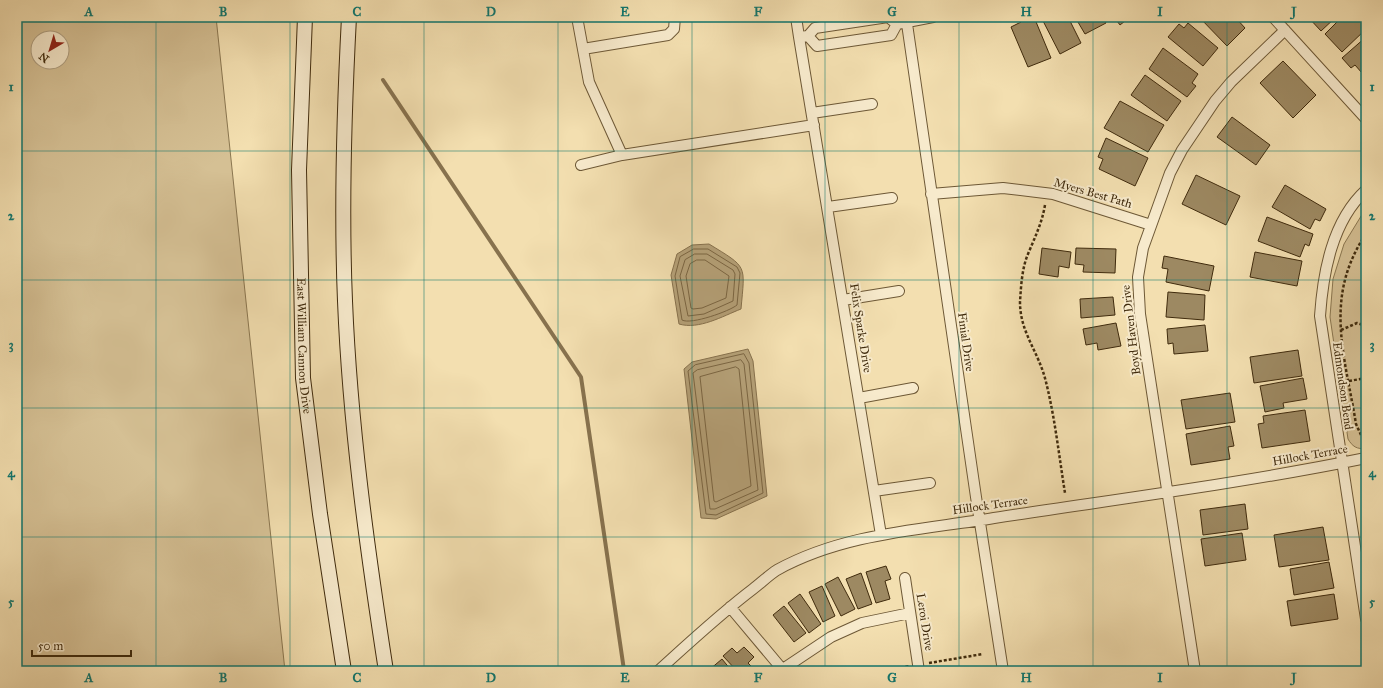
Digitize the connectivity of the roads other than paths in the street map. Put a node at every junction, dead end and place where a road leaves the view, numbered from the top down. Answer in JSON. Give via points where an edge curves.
{"nodes":[{"id":1,"x":305,"y":17,"type":"edge"},
{"id":2,"x":348,"y":17,"type":"edge"},
{"id":3,"x":578,"y":17,"type":"edge"},
{"id":4,"x":675,"y":17,"type":"edge"},
{"id":5,"x":796,"y":17,"type":"edge"},
{"id":6,"x":934,"y":17,"type":"edge"},
{"id":7,"x":1274,"y":17,"type":"edge"},
{"id":8,"x":903,"y":21,"type":"edge"},
{"id":9,"x":1285,"y":30,"type":"junction"},
{"id":10,"x":803,"y":36,"type":"junction"},
{"id":11,"x":583,"y":49,"type":"junction"},
{"id":12,"x":872,"y":104,"type":"dead end"},
{"id":13,"x":812,"y":113,"type":"junction"},
{"id":14,"x":1366,"y":119,"type":"edge"},
{"id":15,"x":814,"y":125,"type":"junction"},
{"id":16,"x":622,"y":154,"type":"junction"},
{"id":17,"x":581,"y":165,"type":"dead end"},
{"id":18,"x":1366,"y":190,"type":"edge"},
{"id":19,"x":931,"y":194,"type":"junction"},
{"id":20,"x":892,"y":198,"type":"dead end"},
{"id":21,"x":828,"y":207,"type":"junction"},
{"id":22,"x":1151,"y":225,"type":"junction"},
{"id":23,"x":899,"y":291,"type":"dead end"},
{"id":24,"x":843,"y":300,"type":"junction"},
{"id":25,"x":913,"y":388,"type":"dead end"},
{"id":26,"x":859,"y":398,"type":"junction"},
{"id":27,"x":1366,"y":458,"type":"edge"},
{"id":28,"x":1341,"y":463,"type":"junction"},
{"id":29,"x":930,"y":483,"type":"dead end"},
{"id":30,"x":874,"y":491,"type":"junction"},
{"id":31,"x":1167,"y":492,"type":"junction"},
{"id":32,"x":979,"y":521,"type":"junction"},
{"id":33,"x":881,"y":534,"type":"junction"},
{"id":34,"x":905,"y":578,"type":"dead end"},
{"id":35,"x":730,"y":607,"type":"junction"},
{"id":36,"x":910,"y":613,"type":"junction"},
{"id":37,"x":1366,"y":619,"type":"edge"},
{"id":38,"x":915,"y":668,"type":"edge"},
{"id":39,"x":781,"y":670,"type":"edge"},
{"id":40,"x":344,"y":671,"type":"edge"},
{"id":41,"x":386,"y":671,"type":"edge"},
{"id":42,"x":658,"y":671,"type":"edge"},
{"id":43,"x":1003,"y":671,"type":"edge"},
{"id":44,"x":1195,"y":671,"type":"edge"}],
"edges":[{"from":1,"to":40,"type":"street","name":"East William Cannon Drive","via":[[299,170],[303,378],[320,514]]},
{"from":2,"to":41,"type":"street","via":[[343,181],[347,335],[358,475]]},
{"from":3,"to":11,"type":"street"},
{"from":4,"to":11,"type":"street","via":[[674,29],[668,35]]},
{"from":5,"to":10,"type":"street","name":"Felix Sparke Drive"},
{"from":6,"to":8,"type":"street"},
{"from":7,"to":9,"type":"street"},
{"from":8,"to":10,"type":"street","via":[[888,17],[814,28]]},
{"from":8,"to":10,"type":"street","via":[[891,35],[817,46]]},
{"from":8,"to":19,"type":"street","name":"Finial Drive"},
{"from":9,"to":14,"type":"street"},
{"from":9,"to":22,"type":"street","name":"Boyd Haven Drive","via":[[1231,82],[1197,127],[1170,173]]},
{"from":10,"to":13,"type":"street","name":"Felix Sparke Drive"},
{"from":11,"to":16,"type":"street","via":[[589,82]]},
{"from":12,"to":13,"type":"street"},
{"from":13,"to":15,"type":"street","name":"Felix Sparke Drive"},
{"from":15,"to":16,"type":"street"},
{"from":15,"to":21,"type":"street","name":"Felix Sparke Drive"},
{"from":16,"to":17,"type":"street"},
{"from":18,"to":28,"type":"street","name":"Edmondson Bend","via":[[1342,223],[1329,253],[1322,281],[1320,316]]},
{"from":19,"to":22,"type":"street","name":"Myers Best Path","via":[[1003,188],[1053,194]]},
{"from":19,"to":32,"type":"street","name":"Finial Drive"},
{"from":20,"to":21,"type":"street"},
{"from":21,"to":24,"type":"street","name":"Felix Sparke Drive"},
{"from":22,"to":31,"type":"street","name":"Boyd Haven Drive","via":[[1143,248],[1138,277],[1140,314]]},
{"from":23,"to":24,"type":"street"},
{"from":24,"to":26,"type":"street","name":"Felix Sparke Drive"},
{"from":25,"to":26,"type":"street"},
{"from":26,"to":30,"type":"street","name":"Felix Sparke Drive"},
{"from":27,"to":28,"type":"street","name":"Hillock Terrace"},
{"from":28,"to":31,"type":"street","name":"Hillock Terrace"},
{"from":28,"to":37,"type":"street","name":"Edmondson Bend"},
{"from":29,"to":30,"type":"street"},
{"from":30,"to":33,"type":"street","name":"Felix Sparke Drive"},
{"from":31,"to":32,"type":"street","name":"Hillock Terrace"},
{"from":31,"to":44,"type":"street","name":"Boyd Haven Drive"},
{"from":32,"to":33,"type":"street","name":"Hillock Terrace"},
{"from":32,"to":43,"type":"street","name":"Finial Drive"},
{"from":33,"to":35,"type":"street","name":"Hillock Terrace","via":[[810,555],[777,571]]},
{"from":34,"to":36,"type":"street","name":"Leroi Drive"},
{"from":35,"to":39,"type":"street"},
{"from":35,"to":42,"type":"street","name":"Hillock Terrace"},
{"from":36,"to":38,"type":"street","name":"Leroi Drive"},
{"from":36,"to":39,"type":"street","via":[[862,623],[831,637]]}]}
